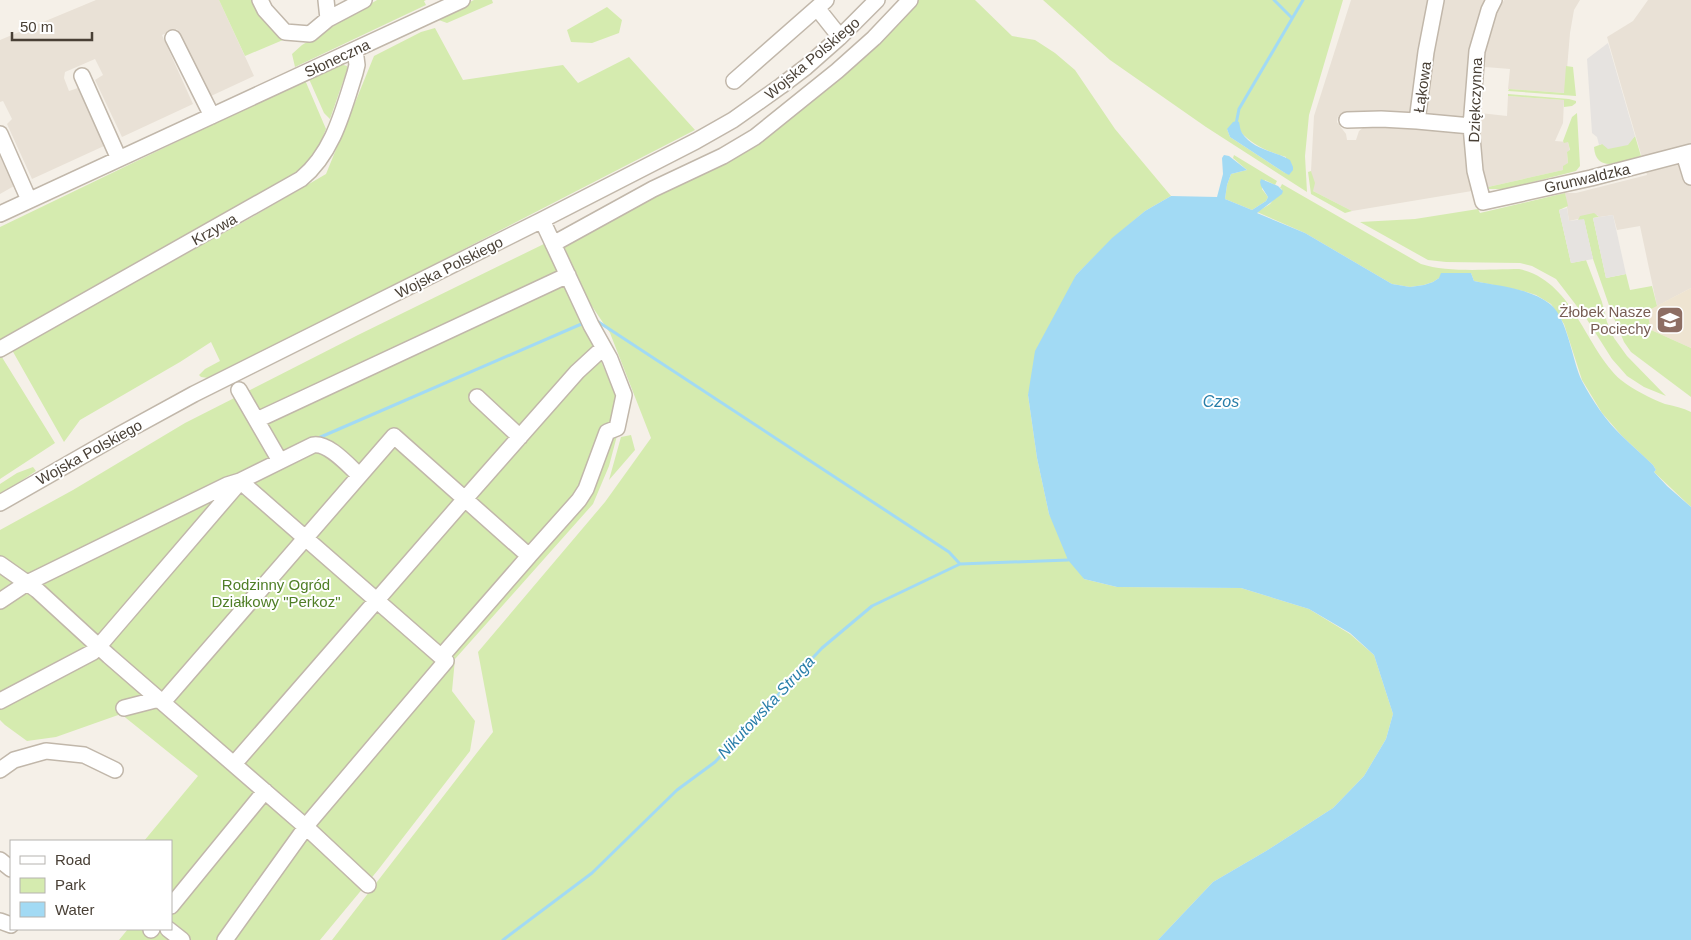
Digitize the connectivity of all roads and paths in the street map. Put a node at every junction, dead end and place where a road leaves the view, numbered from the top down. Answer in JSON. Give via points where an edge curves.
{"nodes":[{"id":1,"x":260,"y":0,"type":"edge"},
{"id":2,"x":326,"y":0,"type":"edge"},
{"id":3,"x":364,"y":0,"type":"edge"},
{"id":4,"x":462,"y":0,"type":"edge"},
{"id":5,"x":877,"y":0,"type":"edge"},
{"id":6,"x":910,"y":0,"type":"edge"},
{"id":7,"x":1436,"y":0,"type":"edge"},
{"id":8,"x":1494,"y":0,"type":"edge"},
{"id":9,"x":822,"y":4,"type":"edge"},
{"id":10,"x":328,"y":19,"type":"junction"},
{"id":11,"x":840,"y":37,"type":"junction"},
{"id":12,"x":173,"y":38,"type":"dead end"},
{"id":13,"x":355,"y":50,"type":"junction"},
{"id":14,"x":82,"y":76,"type":"dead end"},
{"id":15,"x":734,"y":81,"type":"dead end"},
{"id":16,"x":212,"y":116,"type":"junction"},
{"id":17,"x":1347,"y":120,"type":"dead end"},
{"id":18,"x":1417,"y":120,"type":"junction"},
{"id":19,"x":1471,"y":126,"type":"junction"},
{"id":20,"x":0,"y":134,"type":"edge"},
{"id":21,"x":1687,"y":153,"type":"edge"},
{"id":22,"x":119,"y":159,"type":"junction"},
{"id":23,"x":1691,"y":177,"type":"edge"},
{"id":24,"x":30,"y":200,"type":"junction"},
{"id":25,"x":1483,"y":202,"type":"joint"},
{"id":26,"x":0,"y":214,"type":"edge"},
{"id":27,"x":542,"y":220,"type":"junction"},
{"id":28,"x":553,"y":244,"type":"junction"},
{"id":29,"x":568,"y":276,"type":"junction"},
{"id":30,"x":603,"y":348,"type":"junction"},
{"id":31,"x":0,"y":349,"type":"edge"},
{"id":32,"x":239,"y":390,"type":"dead end"},
{"id":33,"x":477,"y":397,"type":"dead end"},
{"id":34,"x":257,"y":420,"type":"junction"},
{"id":35,"x":520,"y":437,"type":"junction"},
{"id":36,"x":280,"y":461,"type":"junction"},
{"id":37,"x":359,"y":475,"type":"junction"},
{"id":38,"x":240,"y":481,"type":"junction"},
{"id":39,"x":464,"y":500,"type":"junction"},
{"id":40,"x":0,"y":504,"type":"edge"},
{"id":41,"x":305,"y":538,"type":"junction"},
{"id":42,"x":529,"y":556,"type":"junction"},
{"id":43,"x":0,"y":564,"type":"edge"},
{"id":44,"x":27,"y":583,"type":"junction"},
{"id":45,"x":376,"y":600,"type":"junction"},
{"id":46,"x":0,"y":601,"type":"edge"},
{"id":47,"x":99,"y":646,"type":"junction"},
{"id":48,"x":441,"y":657,"type":"junction"},
{"id":49,"x":0,"y":700,"type":"edge"},
{"id":50,"x":161,"y":700,"type":"junction"},
{"id":51,"x":124,"y":708,"type":"dead end"},
{"id":52,"x":234,"y":764,"type":"junction"},
{"id":53,"x":0,"y":770,"type":"edge"},
{"id":54,"x":114,"y":770,"type":"dead end"},
{"id":55,"x":265,"y":791,"type":"junction"},
{"id":56,"x":306,"y":827,"type":"junction"},
{"id":57,"x":0,"y":860,"type":"edge"},
{"id":58,"x":10,"y":868,"type":"edge"},
{"id":59,"x":368,"y":885,"type":"dead end"},
{"id":60,"x":172,"y":905,"type":"edge"},
{"id":61,"x":169,"y":930,"type":"edge"},
{"id":62,"x":182,"y":940,"type":"edge"},
{"id":63,"x":225,"y":940,"type":"edge"}],
"edges":[{"from":1,"to":10,"type":"street","via":[[285,32],[310,34]]},
{"from":2,"to":10,"type":"street"},
{"from":3,"to":10,"type":"street"},
{"from":4,"to":13,"type":"street","name":"Słoneczna"},
{"from":5,"to":11,"type":"street","name":"Wojska Polskiego"},
{"from":6,"to":28,"type":"street","via":[[874,38],[755,137]]},
{"from":7,"to":18,"type":"street","name":"Łąkowa"},
{"from":8,"to":19,"type":"street","name":"Dziękczynna","via":[[1477,52]]},
{"from":9,"to":11,"type":"street"},
{"from":9,"to":15,"type":"street"},
{"from":11,"to":27,"type":"street","name":"Wojska Polskiego","via":[[781,86],[733,120]]},
{"from":12,"to":16,"type":"street"},
{"from":13,"to":16,"type":"street","name":"Słoneczna"},
{"from":13,"to":31,"type":"street","name":"Krzywa","via":[[357,65],[345,103],[329,145],[311,171],[284,190]]},
{"from":14,"to":22,"type":"street"},
{"from":16,"to":22,"type":"street","name":"Słoneczna"},
{"from":17,"to":18,"type":"street"},
{"from":18,"to":19,"type":"street","name":"Łąkowa"},
{"from":19,"to":25,"type":"street","name":"Dziękczynna","via":[[1475,171]]},
{"from":20,"to":24,"type":"street"},
{"from":21,"to":23,"type":"street"},
{"from":21,"to":25,"type":"street","name":"Grunwaldzka"},
{"from":22,"to":24,"type":"street","name":"Słoneczna"},
{"from":24,"to":26,"type":"street","name":"Słoneczna"},
{"from":27,"to":28,"type":"street"},
{"from":27,"to":40,"type":"street","name":"Wojska Polskiego","via":[[194,394]]},
{"from":28,"to":29,"type":"street"},
{"from":29,"to":30,"type":"street"},
{"from":29,"to":34,"type":"street"},
{"from":30,"to":35,"type":"street","via":[[577,372]]},
{"from":30,"to":42,"type":"street","via":[[624,395],[617,428],[607,432],[579,500]]},
{"from":32,"to":34,"type":"street"},
{"from":33,"to":35,"type":"street"},
{"from":34,"to":36,"type":"street"},
{"from":35,"to":39,"type":"street"},
{"from":36,"to":37,"type":"street","via":[[319,444],[326,446]]},
{"from":36,"to":38,"type":"street"},
{"from":37,"to":39,"type":"street","via":[[394,436]]},
{"from":37,"to":41,"type":"street"},
{"from":38,"to":41,"type":"street"},
{"from":38,"to":44,"type":"street"},
{"from":38,"to":47,"type":"street"},
{"from":39,"to":42,"type":"street"},
{"from":39,"to":45,"type":"street"},
{"from":41,"to":45,"type":"street"},
{"from":41,"to":50,"type":"street"},
{"from":42,"to":48,"type":"street"},
{"from":43,"to":44,"type":"street"},
{"from":44,"to":46,"type":"street"},
{"from":44,"to":47,"type":"street"},
{"from":45,"to":48,"type":"street"},
{"from":45,"to":52,"type":"street"},
{"from":47,"to":49,"type":"street"},
{"from":47,"to":50,"type":"street"},
{"from":48,"to":56,"type":"street","via":[[446,661]]},
{"from":50,"to":51,"type":"street"},
{"from":50,"to":52,"type":"street"},
{"from":52,"to":55,"type":"street"},
{"from":53,"to":54,"type":"street","via":[[14,760],[46,751],[84,754]]},
{"from":55,"to":56,"type":"street"},
{"from":55,"to":60,"type":"street"},
{"from":56,"to":59,"type":"street"},
{"from":56,"to":63,"type":"street"},
{"from":57,"to":58,"type":"street"},
{"from":61,"to":62,"type":"street"}]}
